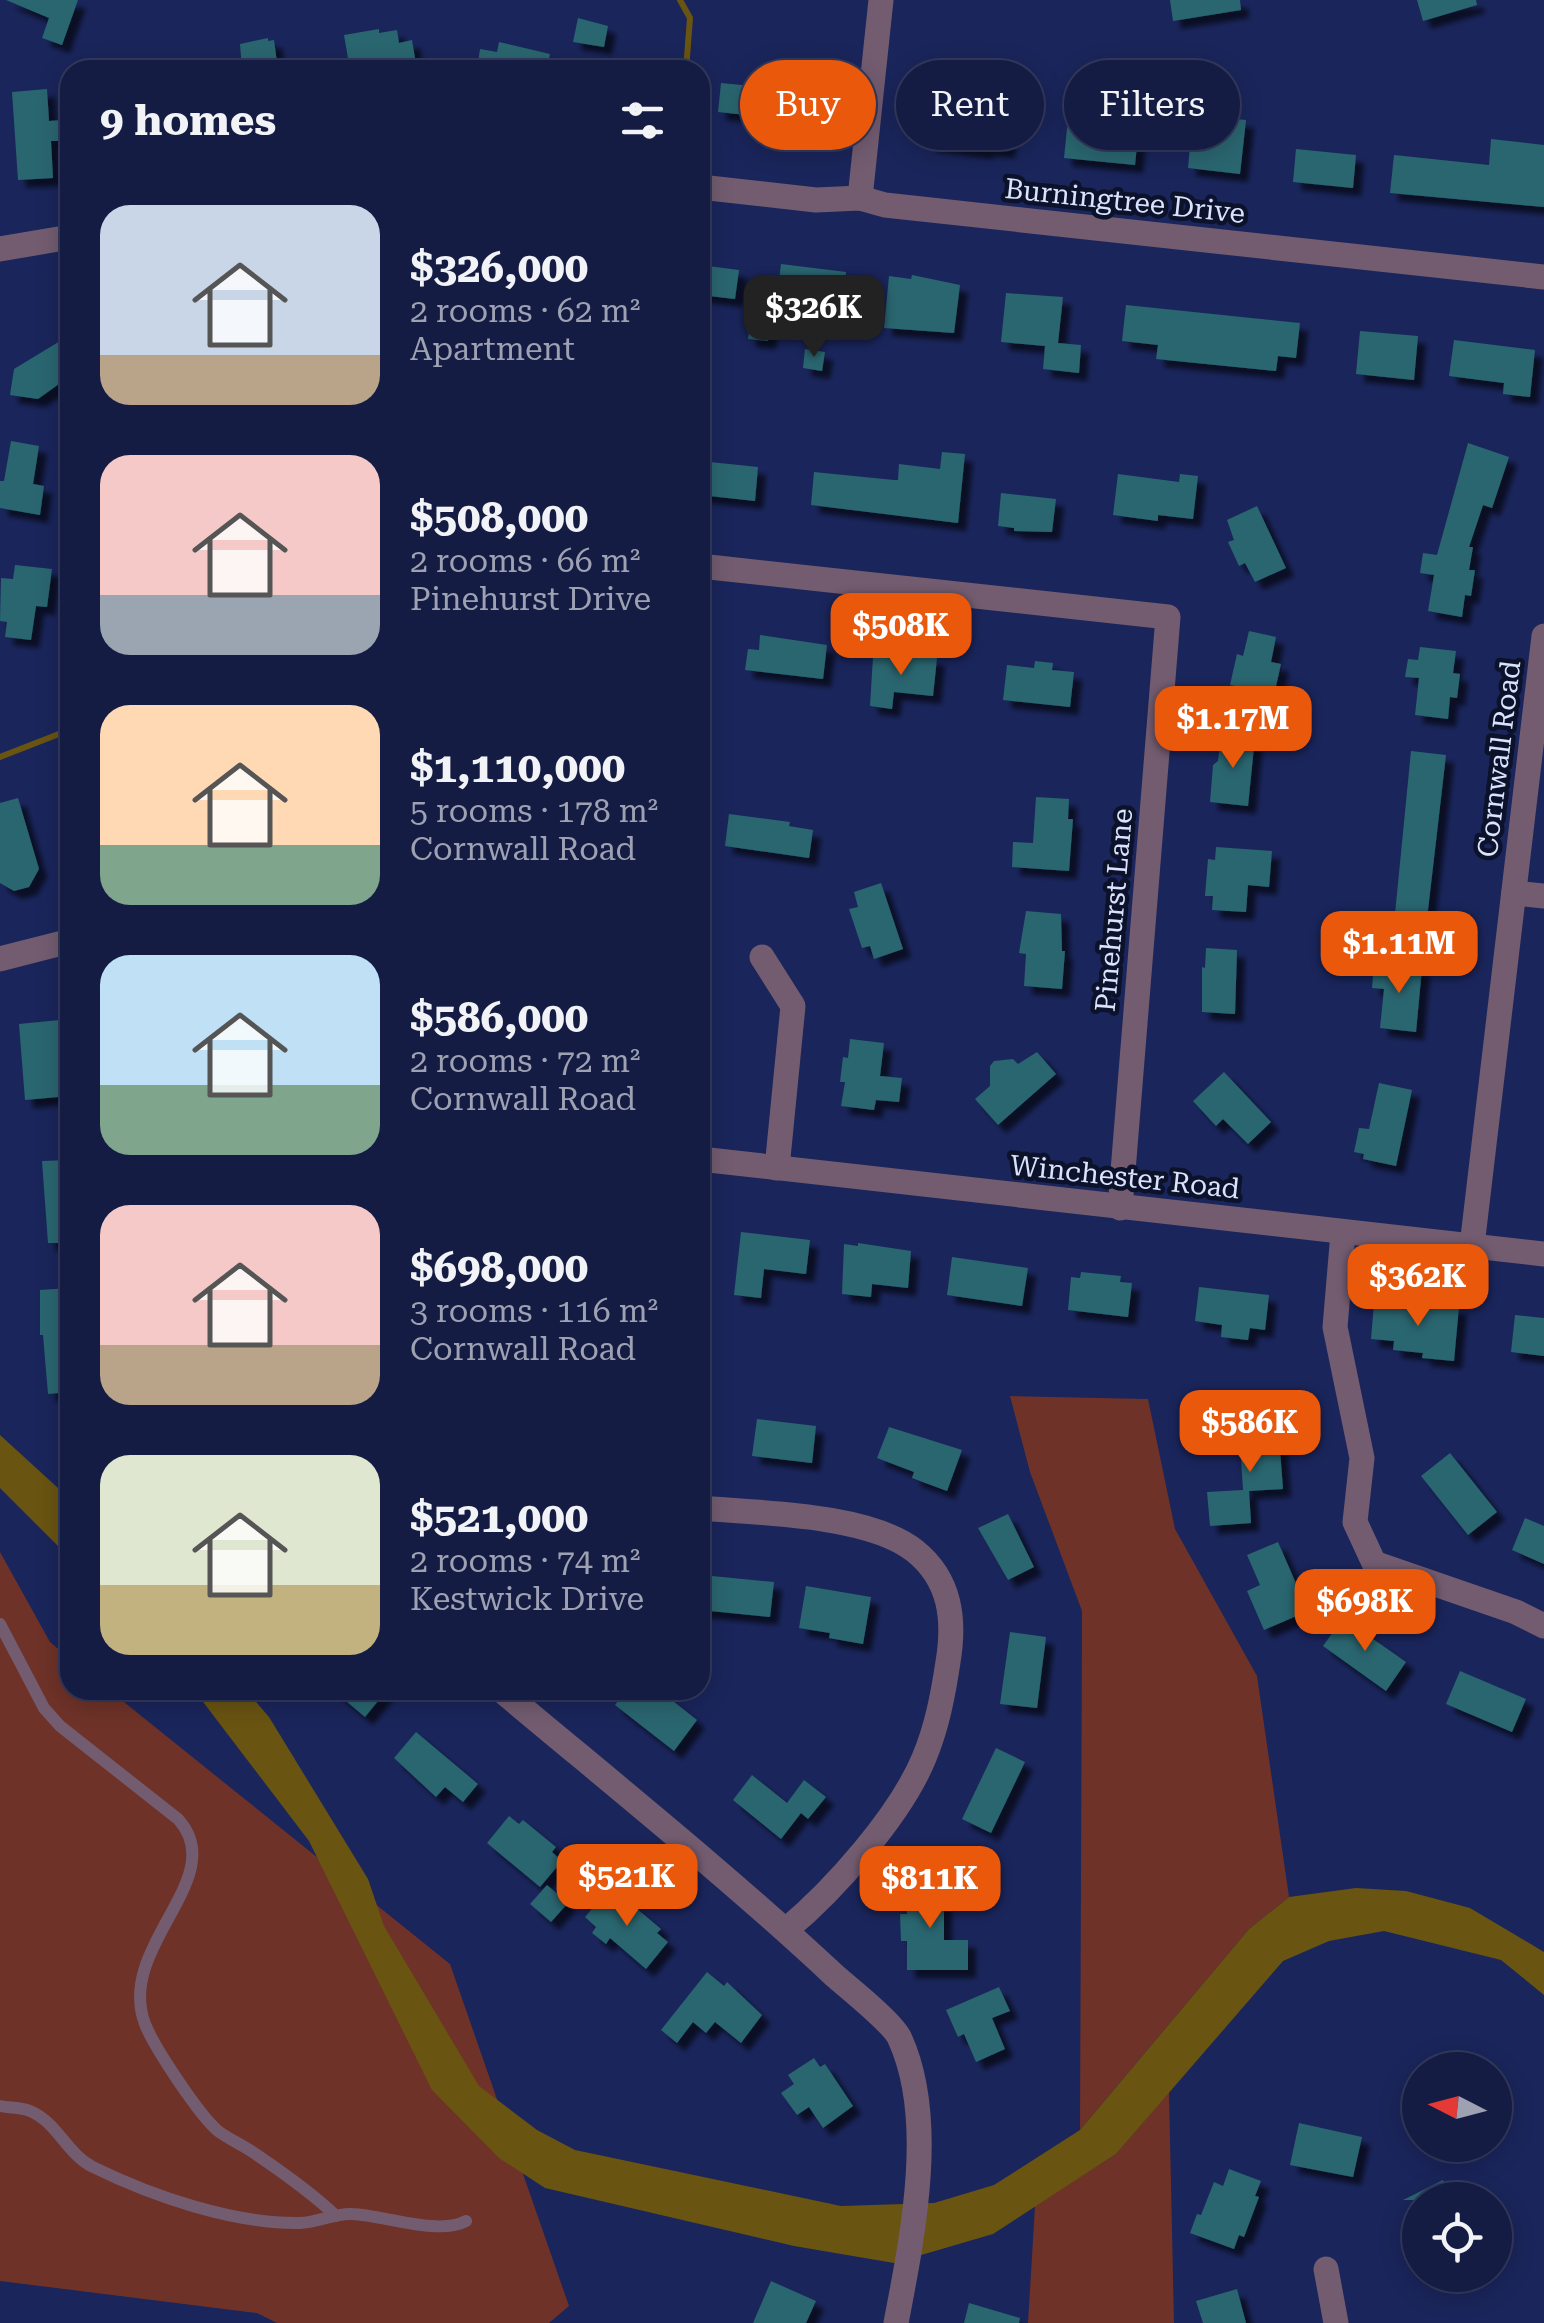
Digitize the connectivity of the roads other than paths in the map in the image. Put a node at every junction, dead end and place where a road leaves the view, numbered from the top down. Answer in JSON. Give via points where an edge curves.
{"nodes":[{"id":1,"x":881,"y":0,"type":"edge"},
{"id":2,"x":710,"y":187,"type":"edge"},
{"id":3,"x":860,"y":198,"type":"junction"},
{"id":4,"x":60,"y":239,"type":"edge"},
{"id":5,"x":0,"y":249,"type":"edge"},
{"id":6,"x":1544,"y":277,"type":"edge"},
{"id":7,"x":710,"y":567,"type":"edge"},
{"id":8,"x":1544,"y":636,"type":"edge"},
{"id":9,"x":1514,"y":893,"type":"junction"},
{"id":10,"x":1544,"y":896,"type":"edge"},
{"id":11,"x":60,"y":944,"type":"edge"},
{"id":12,"x":762,"y":957,"type":"dead end"},
{"id":13,"x":0,"y":959,"type":"edge"},
{"id":14,"x":710,"y":1161,"type":"edge"},
{"id":15,"x":777,"y":1168,"type":"junction"},
{"id":16,"x":1120,"y":1208,"type":"junction"},
{"id":17,"x":1343,"y":1233,"type":"junction"},
{"id":18,"x":1472,"y":1246,"type":"junction"},
{"id":19,"x":1544,"y":1254,"type":"edge"},
{"id":20,"x":710,"y":1509,"type":"edge"},
{"id":21,"x":0,"y":1624,"type":"edge"},
{"id":22,"x":1544,"y":1626,"type":"edge"},
{"id":23,"x":513,"y":1700,"type":"edge"},
{"id":24,"x":786,"y":1930,"type":"junction"},
{"id":25,"x":0,"y":2106,"type":"edge"},
{"id":26,"x":336,"y":2216,"type":"junction"},
{"id":27,"x":466,"y":2221,"type":"dead end"},
{"id":28,"x":1326,"y":2269,"type":"dead end"},
{"id":29,"x":896,"y":2323,"type":"edge"},
{"id":30,"x":1336,"y":2323,"type":"edge"}],
"edges":[{"from":1,"to":3,"type":"street"},
{"from":2,"to":3,"type":"street","name":"Burningtree Drive","via":[[816,200]]},
{"from":3,"to":6,"type":"street","name":"Burningtree Drive"},
{"from":4,"to":5,"type":"street"},
{"from":7,"to":16,"type":"street","name":"Pinehurst Lane","via":[[1168,617]]},
{"from":8,"to":9,"type":"street","name":"Cornwall Road"},
{"from":9,"to":10,"type":"street"},
{"from":9,"to":18,"type":"street","name":"Cornwall Road"},
{"from":11,"to":13,"type":"street"},
{"from":12,"to":15,"type":"street","via":[[794,1006]]},
{"from":14,"to":15,"type":"street","name":"Winchester Road"},
{"from":15,"to":16,"type":"street","name":"Winchester Road"},
{"from":16,"to":17,"type":"street","name":"Winchester Road"},
{"from":17,"to":18,"type":"street","name":"Winchester Road"},
{"from":17,"to":22,"type":"street","via":[[1335,1327],[1362,1458],[1354,1522],[1374,1563]]},
{"from":18,"to":19,"type":"street","name":"Winchester Road"},
{"from":20,"to":24,"type":"street","via":[[816,1519],[894,1538],[933,1568],[954,1629],[939,1714],[916,1776],[880,1830]]},
{"from":21,"to":26,"type":"lane","via":[[60,1726],[192,1837],[183,1892],[142,1966],[144,2023],[218,2130]]},
{"from":23,"to":24,"type":"street"},
{"from":24,"to":29,"type":"street","via":[[900,2036],[920,2136]]},
{"from":25,"to":26,"type":"lane","via":[[29,2110],[89,2165],[168,2198],[252,2219],[302,2224]]},
{"from":26,"to":27,"type":"lane","via":[[447,2227]]},
{"from":28,"to":30,"type":"street"}]}
